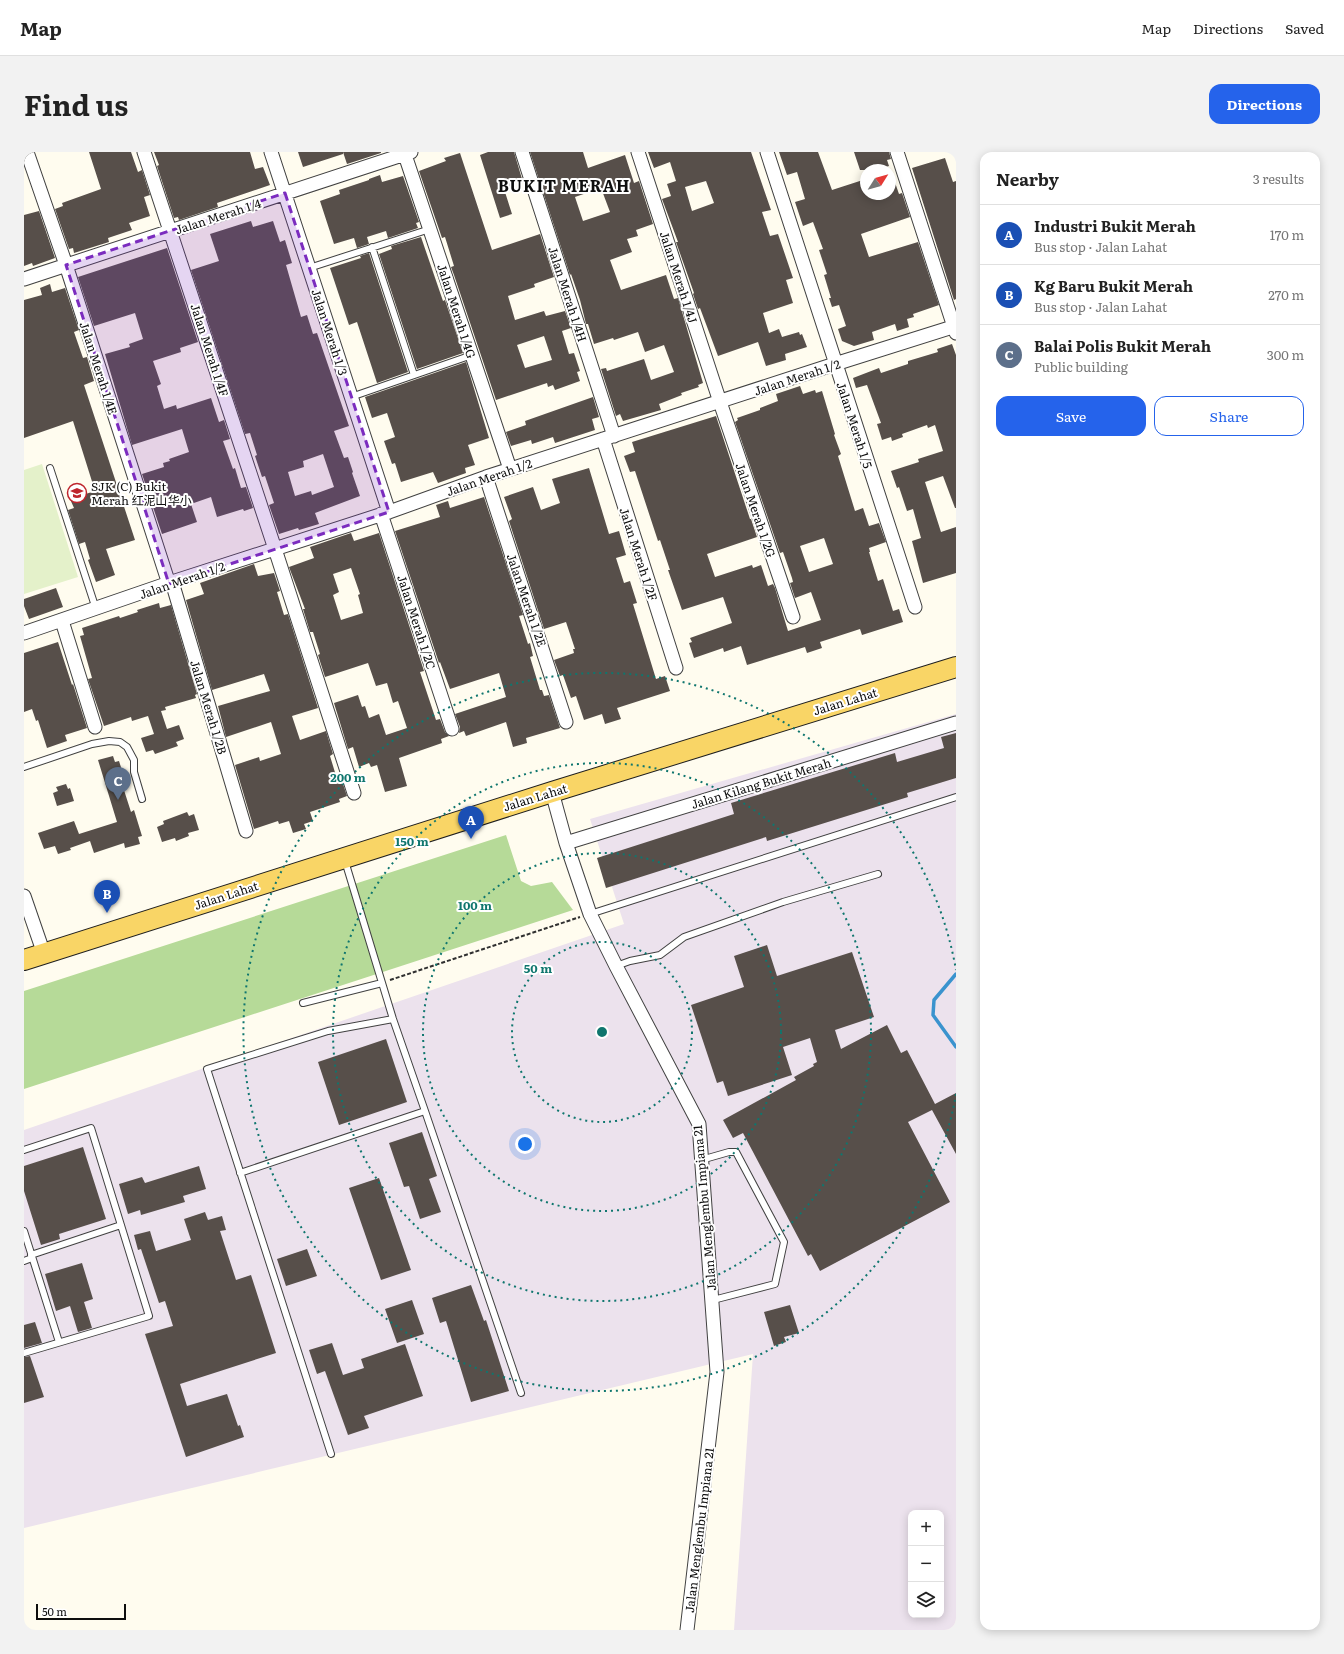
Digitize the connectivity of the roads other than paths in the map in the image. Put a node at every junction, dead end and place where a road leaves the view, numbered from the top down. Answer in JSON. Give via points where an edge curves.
{"nodes":[{"id":1,"x":27,"y":152,"type":"edge"},
{"id":2,"x":144,"y":152,"type":"edge"},
{"id":3,"x":271,"y":152,"type":"edge"},
{"id":4,"x":522,"y":152,"type":"edge"},
{"id":5,"x":638,"y":152,"type":"edge"},
{"id":6,"x":767,"y":152,"type":"edge"},
{"id":7,"x":897,"y":152,"type":"edge"},
{"id":8,"x":407,"y":153,"type":"edge"},
{"id":9,"x":285,"y":194,"type":"junction"},
{"id":10,"x":430,"y":229,"type":"junction"},
{"id":11,"x":171,"y":232,"type":"junction"},
{"id":12,"x":372,"y":248,"type":"junction"},
{"id":13,"x":66,"y":266,"type":"junction"},
{"id":14,"x":309,"y":268,"type":"junction"},
{"id":15,"x":24,"y":279,"type":"edge"},
{"id":16,"x":955,"y":329,"type":"edge"},
{"id":17,"x":472,"y":355,"type":"junction"},
{"id":18,"x":835,"y":364,"type":"junction"},
{"id":19,"x":414,"y":375,"type":"junction"},
{"id":20,"x":351,"y":397,"type":"junction"},
{"id":21,"x":720,"y":402,"type":"junction"},
{"id":22,"x":608,"y":437,"type":"junction"},
{"id":23,"x":50,"y":468,"type":"dead end"},
{"id":24,"x":510,"y":470,"type":"junction"},
{"id":25,"x":486,"y":477,"type":"junction"},
{"id":26,"x":385,"y":513,"type":"junction"},
{"id":27,"x":275,"y":549,"type":"junction"},
{"id":28,"x":170,"y":583,"type":"junction"},
{"id":29,"x":915,"y":607,"type":"dead end"},
{"id":30,"x":96,"y":610,"type":"junction"},
{"id":31,"x":793,"y":617,"type":"dead end"},
{"id":32,"x":62,"y":621,"type":"junction"},
{"id":33,"x":24,"y":633,"type":"edge"},
{"id":34,"x":956,"y":667,"type":"edge"},
{"id":35,"x":676,"y":668,"type":"dead end"},
{"id":36,"x":566,"y":722,"type":"dead end"},
{"id":37,"x":956,"y":723,"type":"edge"},
{"id":38,"x":94,"y":727,"type":"dead end"},
{"id":39,"x":452,"y":730,"type":"dead end"},
{"id":40,"x":24,"y":767,"type":"edge"},
{"id":41,"x":552,"y":792,"type":"junction"},
{"id":42,"x":354,"y":793,"type":"dead end"},
{"id":43,"x":956,"y":797,"type":"edge"},
{"id":44,"x":142,"y":799,"type":"dead end"},
{"id":45,"x":246,"y":832,"type":"dead end"},
{"id":46,"x":566,"y":843,"type":"junction"},
{"id":47,"x":344,"y":858,"type":"junction"},
{"id":48,"x":878,"y":874,"type":"dead end"},
{"id":49,"x":24,"y":896,"type":"edge"},
{"id":50,"x":590,"y":914,"type":"junction"},
{"id":51,"x":44,"y":954,"type":"junction"},
{"id":52,"x":24,"y":960,"type":"edge"},
{"id":53,"x":616,"y":966,"type":"junction"},
{"id":54,"x":382,"y":983,"type":"junction"},
{"id":55,"x":303,"y":1003,"type":"dead end"},
{"id":56,"x":393,"y":1019,"type":"junction"},
{"id":57,"x":425,"y":1111,"type":"junction"},
{"id":58,"x":24,"y":1150,"type":"edge"},
{"id":59,"x":701,"y":1160,"type":"junction"},
{"id":60,"x":240,"y":1173,"type":"junction"},
{"id":61,"x":121,"y":1225,"type":"junction"},
{"id":62,"x":24,"y":1231,"type":"edge"},
{"id":63,"x":32,"y":1256,"type":"junction"},
{"id":64,"x":24,"y":1261,"type":"edge"},
{"id":65,"x":713,"y":1300,"type":"junction"},
{"id":66,"x":59,"y":1342,"type":"junction"},
{"id":67,"x":24,"y":1353,"type":"edge"},
{"id":68,"x":521,"y":1394,"type":"dead end"},
{"id":69,"x":331,"y":1454,"type":"dead end"},
{"id":70,"x":687,"y":1630,"type":"edge"}],
"edges":[{"from":1,"to":13,"type":"street","name":"Jalan Merah 1/4E"},
{"from":2,"to":11,"type":"street","name":"Jalan Merah 1/4F"},
{"from":3,"to":9,"type":"street","name":"Jalan Merah 1/3"},
{"from":4,"to":22,"type":"street","name":"Jalan Merah 1/4H"},
{"from":5,"to":21,"type":"street","name":"Jalan Merah 1/4J"},
{"from":6,"to":18,"type":"street","name":"Jalan Merah 1/5"},
{"from":7,"to":16,"type":"street"},
{"from":8,"to":9,"type":"street","name":"Jalan Merah 1/4"},
{"from":8,"to":10,"type":"street","name":"Jalan Merah 1/4G"},
{"from":9,"to":11,"type":"street","name":"Jalan Merah 1/4"},
{"from":9,"to":14,"type":"street","name":"Jalan Merah 1/3"},
{"from":10,"to":12,"type":"lane"},
{"from":10,"to":17,"type":"street","name":"Jalan Merah 1/4G"},
{"from":11,"to":13,"type":"street","name":"Jalan Merah 1/4"},
{"from":11,"to":27,"type":"street","name":"Jalan Merah 1/4F"},
{"from":12,"to":14,"type":"lane"},
{"from":12,"to":19,"type":"lane"},
{"from":13,"to":15,"type":"street","name":"Jalan Merah 1/4"},
{"from":13,"to":28,"type":"street","name":"Jalan Merah 1/4E"},
{"from":14,"to":20,"type":"street","name":"Jalan Merah 1/3"},
{"from":16,"to":18,"type":"street","name":"Jalan Merah 1/2"},
{"from":17,"to":19,"type":"lane"},
{"from":17,"to":24,"type":"street","name":"Jalan Merah 1/4G"},
{"from":18,"to":21,"type":"street","name":"Jalan Merah 1/2"},
{"from":18,"to":29,"type":"street","name":"Jalan Merah 1/5"},
{"from":19,"to":20,"type":"lane"},
{"from":20,"to":26,"type":"street","name":"Jalan Merah 1/3"},
{"from":21,"to":22,"type":"street","name":"Jalan Merah 1/2"},
{"from":21,"to":31,"type":"street","name":"Jalan Merah 1/2G"},
{"from":22,"to":24,"type":"street","name":"Jalan Merah 1/2"},
{"from":22,"to":35,"type":"street","name":"Jalan Merah 1/2F"},
{"from":23,"to":30,"type":"lane"},
{"from":24,"to":25,"type":"street","name":"Jalan Merah 1/2"},
{"from":25,"to":26,"type":"street","name":"Jalan Merah 1/2"},
{"from":25,"to":36,"type":"street","name":"Jalan Merah 1/2E"},
{"from":26,"to":27,"type":"street","name":"Jalan Merah 1/2"},
{"from":26,"to":39,"type":"street","name":"Jalan Merah 1/2C"},
{"from":27,"to":28,"type":"street","name":"Jalan Merah 1/2"},
{"from":27,"to":42,"type":"street"},
{"from":28,"to":30,"type":"street","name":"Jalan Merah 1/2"},
{"from":28,"to":45,"type":"street","name":"Jalan Merah 1/2B"},
{"from":30,"to":32,"type":"street","name":"Jalan Merah 1/2"},
{"from":32,"to":33,"type":"street","name":"Jalan Merah 1/2"},
{"from":32,"to":38,"type":"street"},
{"from":34,"to":41,"type":"main road","name":"Jalan Lahat"},
{"from":37,"to":46,"type":"street","name":"Jalan Kilang Bukit Merah"},
{"from":40,"to":44,"type":"lane","via":[[92,744],[120,742],[128,747],[134,760],[134,772]]},
{"from":41,"to":46,"type":"street","name":"Jalan Menglembu Impiana 21"},
{"from":41,"to":47,"type":"main road","name":"Jalan Lahat"},
{"from":43,"to":50,"type":"lane"},
{"from":46,"to":50,"type":"street","name":"Jalan Menglembu Impiana 21"},
{"from":47,"to":51,"type":"main road","name":"Jalan Lahat"},
{"from":47,"to":54,"type":"lane"},
{"from":48,"to":53,"type":"lane","via":[[783,902],[684,938],[660,955]]},
{"from":49,"to":51,"type":"street"},
{"from":50,"to":53,"type":"street","name":"Jalan Menglembu Impiana 21"},
{"from":51,"to":52,"type":"main road","name":"Jalan Lahat"},
{"from":53,"to":59,"type":"street","name":"Jalan Menglembu Impiana 21","via":[[699,1124]]},
{"from":54,"to":55,"type":"lane"},
{"from":54,"to":56,"type":"lane"},
{"from":56,"to":57,"type":"lane"},
{"from":56,"to":60,"type":"lane","via":[[328,1031],[207,1069]]},
{"from":57,"to":60,"type":"lane"},
{"from":57,"to":68,"type":"lane"},
{"from":58,"to":61,"type":"lane","via":[[91,1128]]},
{"from":59,"to":65,"type":"street","name":"Jalan Menglembu Impiana 21"},
{"from":59,"to":65,"type":"lane","via":[[736,1152],[784,1242],[776,1284]]},
{"from":60,"to":69,"type":"lane"},
{"from":61,"to":63,"type":"lane"},
{"from":61,"to":66,"type":"lane","via":[[149,1316]]},
{"from":62,"to":63,"type":"lane"},
{"from":63,"to":64,"type":"lane"},
{"from":63,"to":66,"type":"lane"},
{"from":65,"to":70,"type":"street","name":"Jalan Menglembu Impiana 21","via":[[717,1372]]},
{"from":66,"to":67,"type":"lane"}]}
